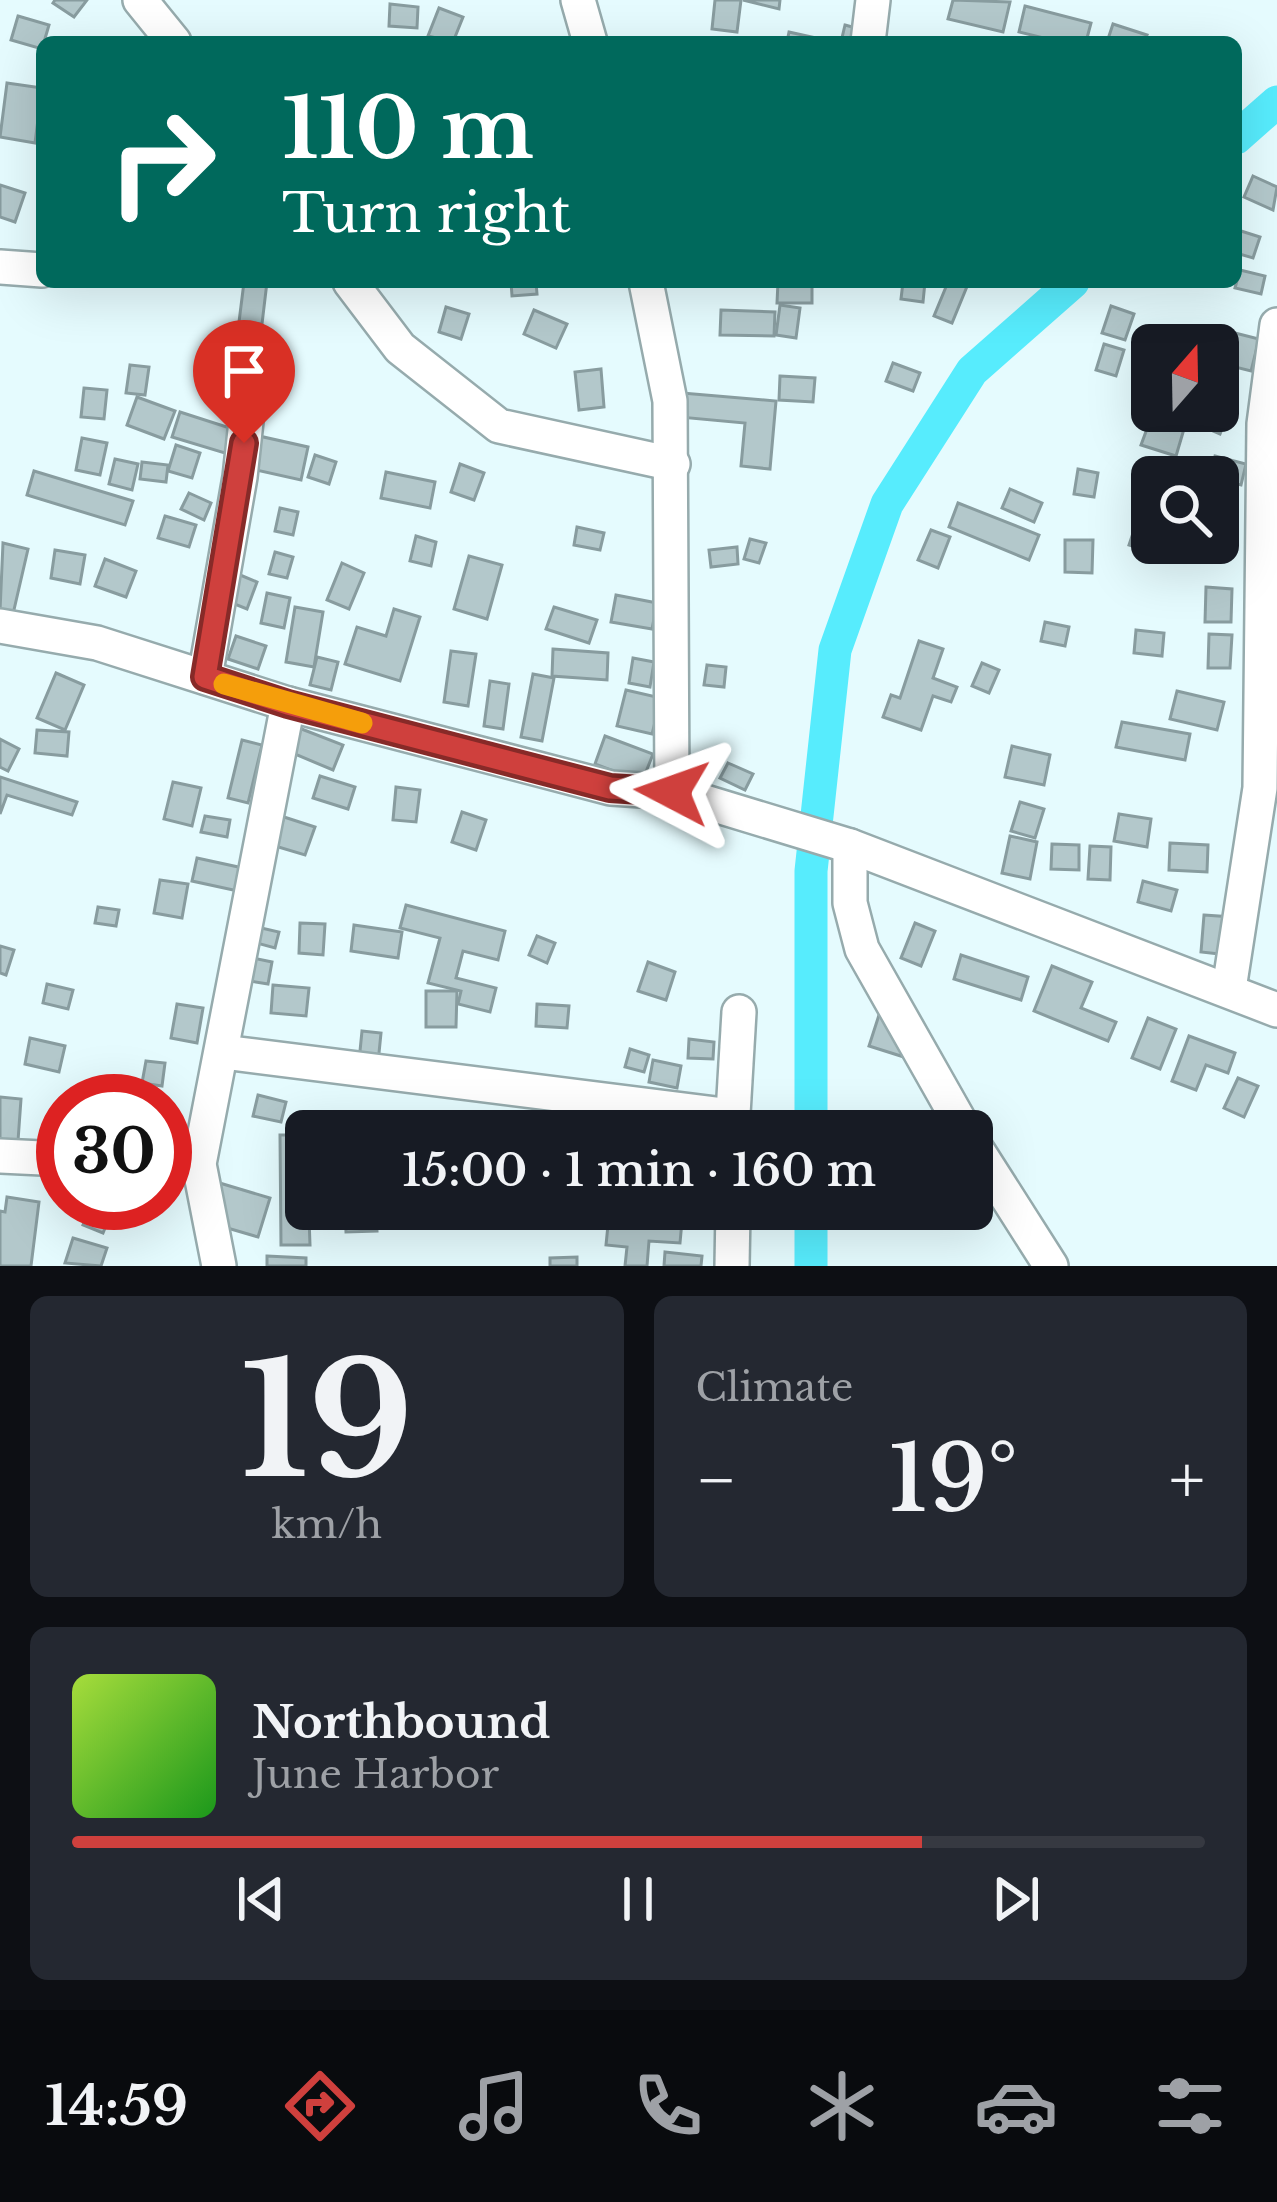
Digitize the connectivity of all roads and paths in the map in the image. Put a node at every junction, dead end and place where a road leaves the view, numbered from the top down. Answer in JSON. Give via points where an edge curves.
{"nodes":[{"id":1,"x":140,"y":0,"type":"edge"},
{"id":2,"x":578,"y":0,"type":"edge"},
{"id":3,"x":874,"y":0,"type":"edge"},
{"id":4,"x":169,"y":36,"type":"edge"},
{"id":5,"x":588,"y":36,"type":"edge"},
{"id":6,"x":869,"y":36,"type":"edge"},
{"id":7,"x":0,"y":267,"type":"edge"},
{"id":8,"x":36,"y":270,"type":"edge"},
{"id":9,"x":355,"y":288,"type":"edge"},
{"id":10,"x":647,"y":288,"type":"edge"},
{"id":11,"x":1277,"y":325,"type":"edge"},
{"id":12,"x":251,"y":375,"type":"dead end"},
{"id":13,"x":673,"y":464,"type":"junction"},
{"id":14,"x":0,"y":626,"type":"edge"},
{"id":15,"x":205,"y":677,"type":"junction"},
{"id":16,"x":288,"y":704,"type":"junction"},
{"id":17,"x":672,"y":792,"type":"junction"},
{"id":18,"x":841,"y":843,"type":"junction"},
{"id":19,"x":1228,"y":989,"type":"junction"},
{"id":20,"x":1277,"y":1010,"type":"edge"},
{"id":21,"x":739,"y":1012,"type":"dead end"},
{"id":22,"x":223,"y":1052,"type":"junction"},
{"id":23,"x":633,"y":1110,"type":"edge"},
{"id":24,"x":733,"y":1110,"type":"edge"},
{"id":25,"x":953,"y":1110,"type":"edge"},
{"id":26,"x":0,"y":1156,"type":"edge"},
{"id":27,"x":36,"y":1158,"type":"edge"},
{"id":28,"x":192,"y":1164,"type":"edge"},
{"id":29,"x":200,"y":1164,"type":"junction"},
{"id":30,"x":993,"y":1175,"type":"edge"},
{"id":31,"x":733,"y":1230,"type":"edge"},
{"id":32,"x":219,"y":1266,"type":"edge"},
{"id":33,"x":732,"y":1266,"type":"edge"},
{"id":34,"x":1051,"y":1266,"type":"edge"}],
"edges":[{"from":1,"to":4,"type":"street"},
{"from":2,"to":5,"type":"street"},
{"from":3,"to":6,"type":"street"},
{"from":7,"to":8,"type":"street"},
{"from":9,"to":13,"type":"street","via":[[400,348],[499,426]]},
{"from":10,"to":13,"type":"street","via":[[670,401]]},
{"from":11,"to":19,"type":"street","via":[[1264,424],[1260,788]]},
{"from":12,"to":15,"type":"street"},
{"from":13,"to":17,"type":"street"},
{"from":14,"to":15,"type":"street","via":[[97,643]]},
{"from":15,"to":16,"type":"street"},
{"from":16,"to":17,"type":"street","via":[[610,788]]},
{"from":16,"to":22,"type":"street"},
{"from":17,"to":18,"type":"street"},
{"from":18,"to":19,"type":"street"},
{"from":18,"to":25,"type":"street","via":[[862,949]]},
{"from":19,"to":20,"type":"street"},
{"from":21,"to":24,"type":"street"},
{"from":22,"to":23,"type":"street"},
{"from":22,"to":29,"type":"street"},
{"from":26,"to":27,"type":"street"},
{"from":28,"to":29,"type":"street"},
{"from":29,"to":32,"type":"street"},
{"from":30,"to":34,"type":"street"},
{"from":31,"to":33,"type":"street"}]}
